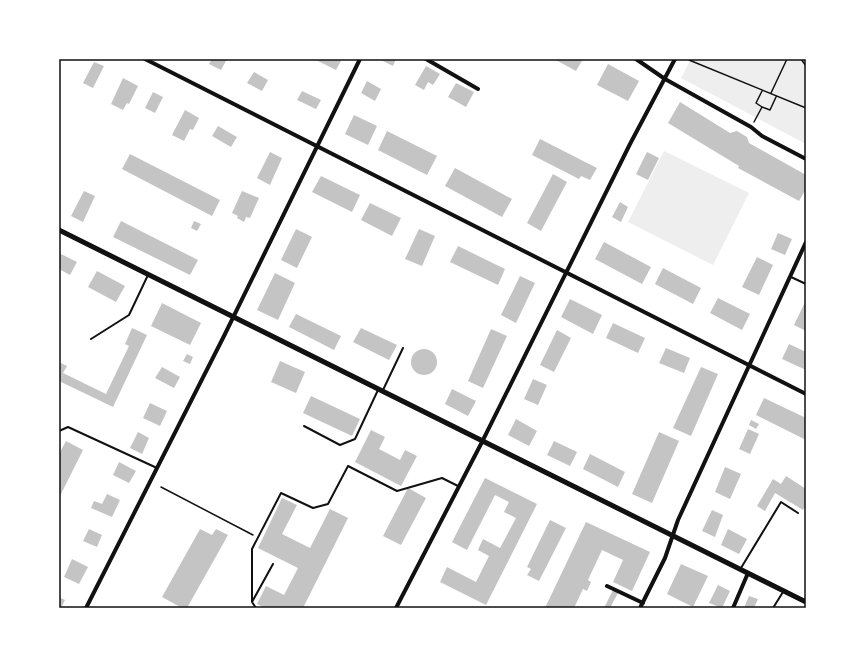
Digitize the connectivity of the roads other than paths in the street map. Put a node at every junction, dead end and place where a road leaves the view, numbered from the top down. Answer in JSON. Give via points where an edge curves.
{"nodes":[{"id":1,"x":145,"y":59,"type":"edge"},
{"id":2,"x":360,"y":59,"type":"edge"},
{"id":3,"x":426,"y":59,"type":"edge"},
{"id":4,"x":636,"y":59,"type":"edge"},
{"id":5,"x":675,"y":59,"type":"edge"},
{"id":6,"x":665,"y":79,"type":"junction"},
{"id":7,"x":478,"y":89,"type":"dead end"},
{"id":8,"x":317,"y":145,"type":"junction"},
{"id":9,"x":806,"y":159,"type":"edge"},
{"id":10,"x":59,"y":230,"type":"edge"},
{"id":11,"x":806,"y":242,"type":"edge"},
{"id":12,"x":566,"y":272,"type":"junction"},
{"id":13,"x":148,"y":274,"type":"junction"},
{"id":14,"x":790,"y":276,"type":"junction"},
{"id":15,"x":806,"y":284,"type":"edge"},
{"id":16,"x":234,"y":317,"type":"junction"},
{"id":17,"x":91,"y":339,"type":"dead end"},
{"id":18,"x":403,"y":348,"type":"dead end"},
{"id":19,"x":748,"y":365,"type":"junction"},
{"id":20,"x":380,"y":391,"type":"junction"},
{"id":21,"x":806,"y":394,"type":"edge"},
{"id":22,"x":304,"y":426,"type":"dead end"},
{"id":23,"x":59,"y":431,"type":"edge"},
{"id":24,"x":482,"y":442,"type":"junction"},
{"id":25,"x":157,"y":468,"type":"junction"},
{"id":26,"x":459,"y":486,"type":"junction"},
{"id":27,"x":798,"y":513,"type":"dead end"},
{"id":28,"x":672,"y":535,"type":"junction"},
{"id":29,"x":273,"y":564,"type":"dead end"},
{"id":30,"x":740,"y":569,"type":"junction"},
{"id":31,"x":748,"y":573,"type":"junction"},
{"id":32,"x":607,"y":586,"type":"dead end"},
{"id":33,"x":784,"y":591,"type":"junction"},
{"id":34,"x":252,"y":602,"type":"junction"},
{"id":35,"x":806,"y":602,"type":"edge"},
{"id":36,"x":643,"y":603,"type":"junction"},
{"id":37,"x":86,"y":608,"type":"edge"},
{"id":38,"x":256,"y":608,"type":"edge"},
{"id":39,"x":396,"y":608,"type":"edge"},
{"id":40,"x":640,"y":608,"type":"edge"},
{"id":41,"x":733,"y":608,"type":"edge"},
{"id":42,"x":773,"y":608,"type":"edge"}],
"edges":[{"from":1,"to":8,"type":"street"},
{"from":2,"to":8,"type":"street"},
{"from":3,"to":7,"type":"street"},
{"from":4,"to":6,"type":"street"},
{"from":5,"to":6,"type":"street"},
{"from":6,"to":9,"type":"street"},
{"from":6,"to":12,"type":"street"},
{"from":8,"to":12,"type":"street"},
{"from":8,"to":16,"type":"street"},
{"from":10,"to":13,"type":"street"},
{"from":11,"to":14,"type":"street"},
{"from":12,"to":19,"type":"street"},
{"from":12,"to":24,"type":"street"},
{"from":13,"to":16,"type":"street"},
{"from":13,"to":17,"type":"lane","via":[[129,315]]},
{"from":14,"to":15,"type":"lane"},
{"from":14,"to":19,"type":"street"},
{"from":16,"to":20,"type":"street"},
{"from":16,"to":25,"type":"street"},
{"from":18,"to":20,"type":"lane"},
{"from":19,"to":21,"type":"street"},
{"from":19,"to":28,"type":"street"},
{"from":20,"to":22,"type":"lane","via":[[355,439],[340,445]]},
{"from":20,"to":24,"type":"street"},
{"from":23,"to":25,"type":"lane","via":[[68,427]]},
{"from":24,"to":26,"type":"street"},
{"from":24,"to":28,"type":"street"},
{"from":25,"to":37,"type":"street"},
{"from":26,"to":34,"type":"lane","via":[[442,478],[397,491],[348,466],[328,504],[313,508],[281,492],[252,549]]},
{"from":26,"to":39,"type":"street"},
{"from":27,"to":30,"type":"lane","via":[[781,502]]},
{"from":28,"to":30,"type":"street"},
{"from":28,"to":36,"type":"street","via":[[665,558]]},
{"from":29,"to":34,"type":"lane"},
{"from":30,"to":31,"type":"street"},
{"from":31,"to":33,"type":"street"},
{"from":31,"to":41,"type":"street"},
{"from":32,"to":36,"type":"street"},
{"from":33,"to":35,"type":"street"},
{"from":33,"to":42,"type":"lane"},
{"from":34,"to":38,"type":"lane"},
{"from":36,"to":40,"type":"street"}]}
